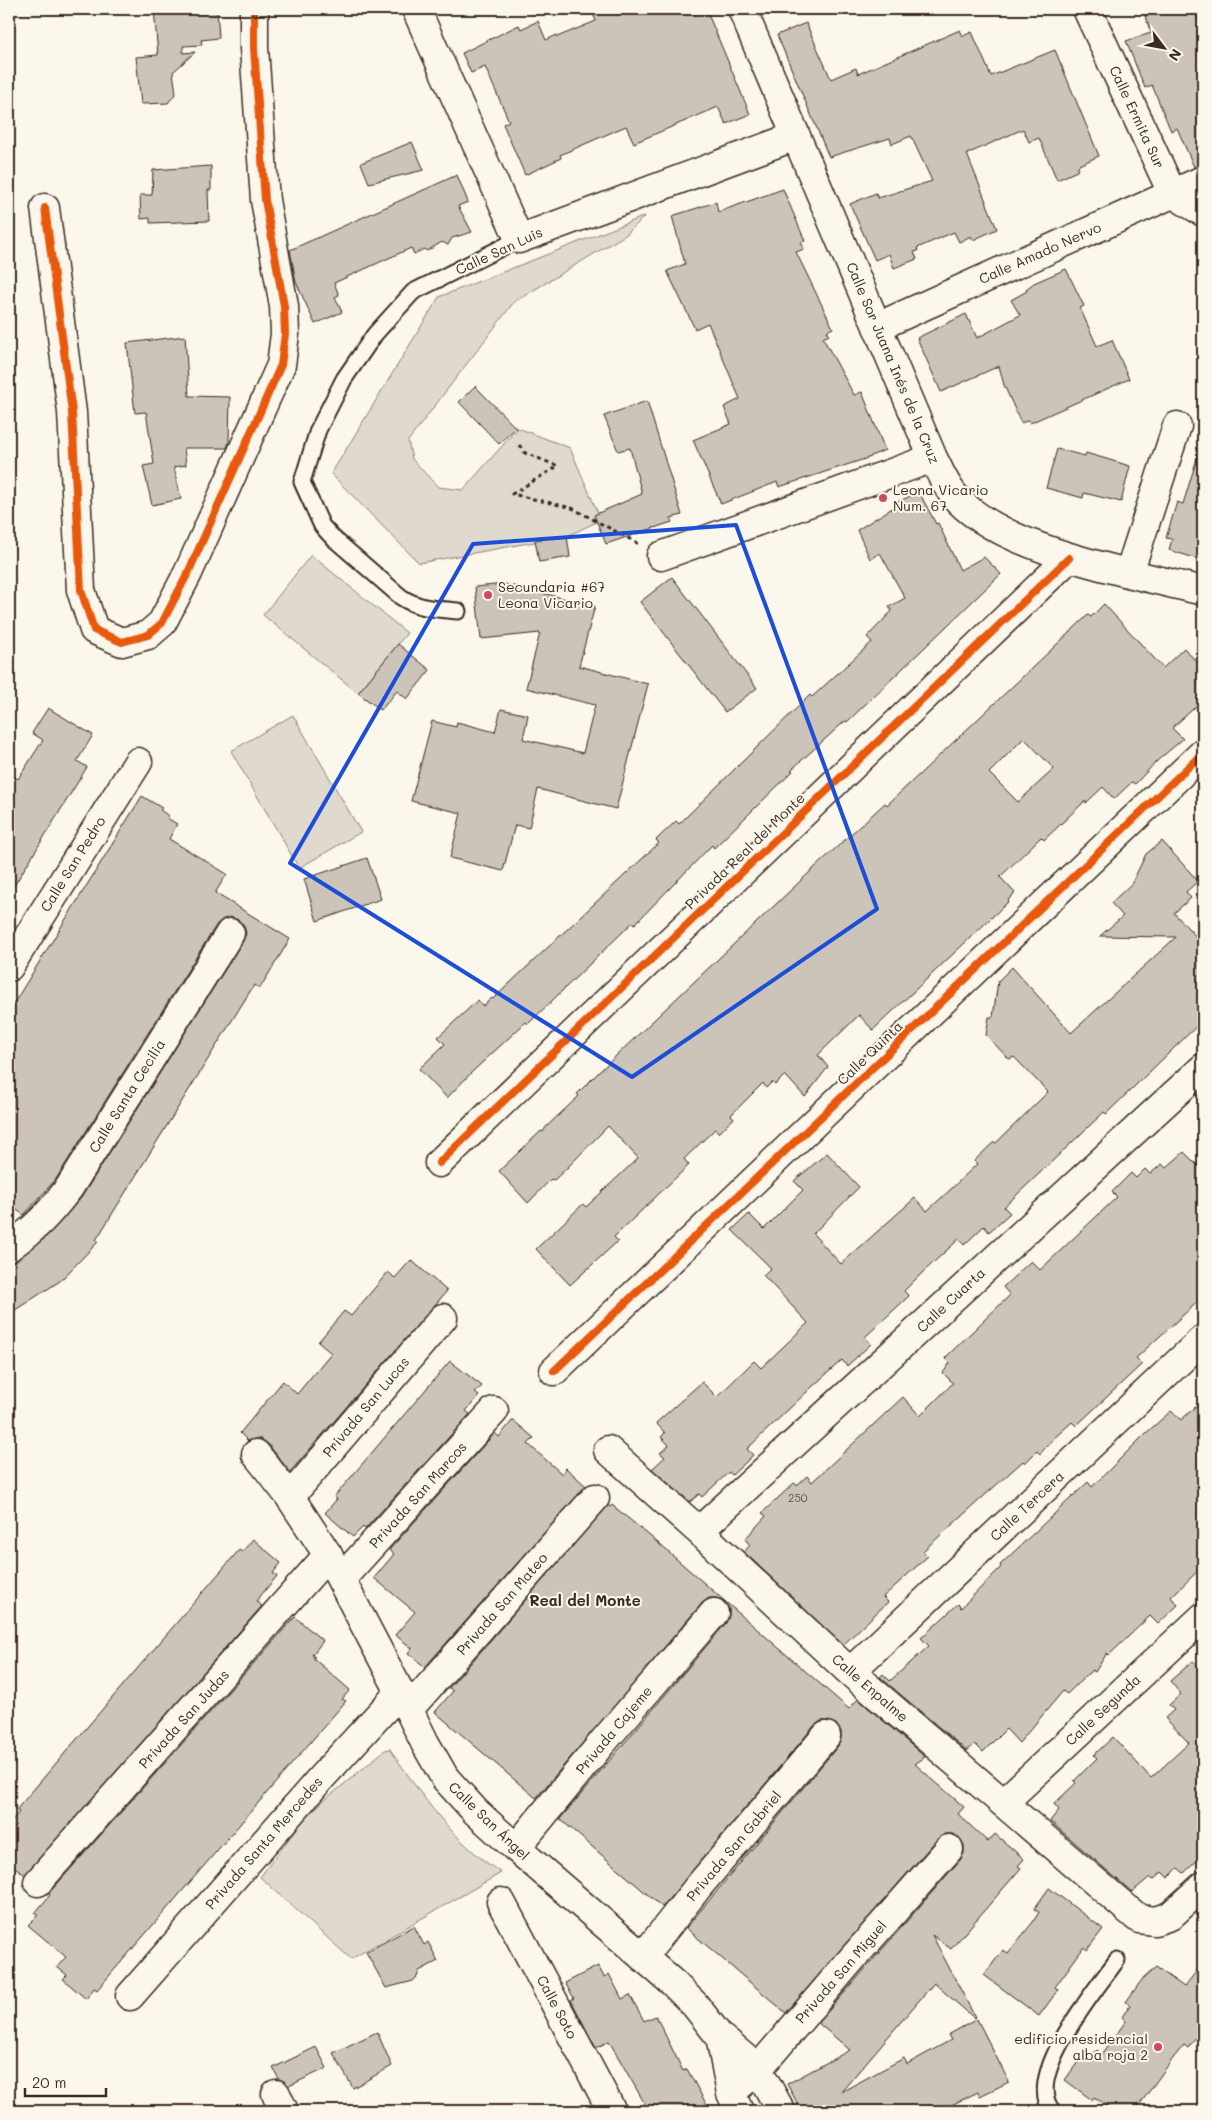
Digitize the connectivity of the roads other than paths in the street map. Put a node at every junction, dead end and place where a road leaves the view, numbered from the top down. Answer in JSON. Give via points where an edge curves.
{"nodes":[{"id":1,"x":254,"y":9,"type":"edge"},
{"id":2,"x":416,"y":9,"type":"edge"},
{"id":3,"x":742,"y":9,"type":"edge"},
{"id":4,"x":1087,"y":9,"type":"edge"},
{"id":5,"x":796,"y":136,"type":"junction"},
{"id":6,"x":1203,"y":180,"type":"edge"},
{"id":7,"x":1172,"y":193,"type":"junction"},
{"id":8,"x":46,"y":208,"type":"dead end"},
{"id":9,"x":1203,"y":212,"type":"edge"},
{"id":10,"x":519,"y":239,"type":"junction"},
{"id":11,"x":877,"y":327,"type":"junction"},
{"id":12,"x":1177,"y":426,"type":"dead end"},
{"id":13,"x":933,"y":458,"type":"junction"},
{"id":14,"x":661,"y":556,"type":"road end"},
{"id":15,"x":1069,"y":558,"type":"junction"},
{"id":16,"x":1130,"y":573,"type":"junction"},
{"id":17,"x":1203,"y":591,"type":"edge"},
{"id":18,"x":458,"y":611,"type":"dead end"},
{"id":19,"x":1203,"y":753,"type":"edge"},
{"id":20,"x":138,"y":762,"type":"dead end"},
{"id":21,"x":230,"y":933,"type":"dead end"},
{"id":22,"x":9,"y":967,"type":"edge"},
{"id":23,"x":1203,"y":1068,"type":"edge"},
{"id":24,"x":439,"y":1163,"type":"dead end"},
{"id":25,"x":9,"y":1247,"type":"edge"},
{"id":26,"x":443,"y":1318,"type":"dead end"},
{"id":27,"x":1203,"y":1340,"type":"edge"},
{"id":28,"x":554,"y":1371,"type":"dead end"},
{"id":29,"x":494,"y":1411,"type":"dead end"},
{"id":30,"x":608,"y":1450,"type":"dead end"},
{"id":31,"x":256,"y":1454,"type":"dead end"},
{"id":32,"x":290,"y":1497,"type":"junction"},
{"id":33,"x":595,"y":1498,"type":"dead end"},
{"id":34,"x":699,"y":1531,"type":"junction"},
{"id":35,"x":328,"y":1555,"type":"junction"},
{"id":36,"x":341,"y":1579,"type":"junction"},
{"id":37,"x":714,"y":1613,"type":"dead end"},
{"id":38,"x":1203,"y":1618,"type":"edge"},
{"id":39,"x":850,"y":1672,"type":"junction"},
{"id":40,"x":404,"y":1700,"type":"junction"},
{"id":41,"x":826,"y":1736,"type":"dead end"},
{"id":42,"x":1003,"y":1803,"type":"junction"},
{"id":43,"x":516,"y":1848,"type":"junction"},
{"id":44,"x":949,"y":1848,"type":"dead end"},
{"id":45,"x":38,"y":1882,"type":"dead end"},
{"id":46,"x":1203,"y":1886,"type":"edge"},
{"id":47,"x":501,"y":1902,"type":"dead end"},
{"id":48,"x":643,"y":1957,"type":"junction"},
{"id":49,"x":1117,"y":1960,"type":"dead end"},
{"id":50,"x":130,"y":1996,"type":"dead end"},
{"id":51,"x":720,"y":2037,"type":"junction"},
{"id":52,"x":758,"y":2069,"type":"junction"},
{"id":53,"x":735,"y":2102,"type":"edge"},
{"id":54,"x":1049,"y":2110,"type":"edge"},
{"id":55,"x":612,"y":2111,"type":"edge"},
{"id":56,"x":781,"y":2111,"type":"edge"}],
"edges":[{"from":1,"to":8,"type":"street","via":[[265,200],[284,306],[281,365],[188,573],[162,623],[148,635],[122,642],[94,630],[81,590],[72,412]]},
{"from":2,"to":10,"type":"street"},
{"from":3,"to":5,"type":"street","name":"Calle Sor Juana Inés de la Cruz"},
{"from":4,"to":7,"type":"street","name":"Calle Ermita Sur"},
{"from":5,"to":10,"type":"street","name":"Calle San Luis"},
{"from":5,"to":11,"type":"street","name":"Calle Sor Juana Inés de la Cruz"},
{"from":6,"to":7,"type":"street","name":"Calle Amado Nervo"},
{"from":7,"to":9,"type":"street"},
{"from":7,"to":11,"type":"street","name":"Calle Amado Nervo"},
{"from":10,"to":18,"type":"lane","name":"Calle San Luis","via":[[413,292],[375,334],[344,379],[318,430],[302,482],[322,526],[401,597],[424,608]]},
{"from":11,"to":13,"type":"street","name":"Calle Sor Juana Inés de la Cruz"},
{"from":12,"to":16,"type":"street"},
{"from":13,"to":14,"type":"street"},
{"from":13,"to":15,"type":"street","name":"Calle Sor Juana Inés de la Cruz","via":[[953,494],[969,510],[1023,540]]},
{"from":15,"to":16,"type":"street","name":"Calle Sor Juana Inés de la Cruz"},
{"from":15,"to":24,"type":"street","name":"Privada Real del Monte"},
{"from":16,"to":17,"type":"street","name":"Calle Sor Juana Inés de la Cruz"},
{"from":19,"to":28,"type":"street","name":"Calle Quinta"},
{"from":20,"to":22,"type":"street","name":"Calle San Pedro"},
{"from":21,"to":25,"type":"street","name":"Calle Santa Cecilia","via":[[69,1188],[34,1230]]},
{"from":23,"to":34,"type":"street","name":"Calle Cuarta"},
{"from":26,"to":32,"type":"street","name":"Privada San Lucas"},
{"from":27,"to":39,"type":"street","name":"Calle Tercera"},
{"from":29,"to":36,"type":"street","name":"Privada San Marcos"},
{"from":30,"to":34,"type":"street","name":"Calle Enpalme"},
{"from":31,"to":32,"type":"street","name":"Calle San Ángel"},
{"from":32,"to":35,"type":"street","name":"Calle San Ángel"},
{"from":33,"to":40,"type":"street","name":"Privada San Mateo"},
{"from":34,"to":39,"type":"street","name":"Calle Enpalme"},
{"from":35,"to":36,"type":"street","name":"Calle San Ángel"},
{"from":35,"to":45,"type":"street","name":"Privada San Judas"},
{"from":36,"to":40,"type":"street","name":"Calle San Ángel"},
{"from":37,"to":43,"type":"street","name":"Privada Cajeme","via":[[602,1742]]},
{"from":38,"to":42,"type":"street","name":"Calle Segunda"},
{"from":39,"to":42,"type":"street","name":"Calle Enpalme"},
{"from":40,"to":43,"type":"street","name":"Calle San Ángel","via":[[445,1778]]},
{"from":40,"to":50,"type":"street","name":"Privada Santa Mercedes","via":[[321,1778]]},
{"from":41,"to":48,"type":"street","name":"Privada San Gabriel"},
{"from":42,"to":46,"type":"street","name":"Calle Enpalme","via":[[1139,1920],[1155,1921],[1170,1916]]},
{"from":43,"to":48,"type":"street","name":"Calle San Ángel"},
{"from":44,"to":52,"type":"street","name":"Privada San Miguel"},
{"from":47,"to":55,"type":"street","name":"Calle Soto"},
{"from":48,"to":51,"type":"street","name":"Calle San Ángel","via":[[689,2000]]},
{"from":49,"to":54,"type":"lane","via":[[1054,2054],[1045,2092]]},
{"from":51,"to":52,"type":"street","name":"Calle San Ángel"},
{"from":51,"to":53,"type":"street","name":"Calle San Ángel"},
{"from":52,"to":53,"type":"street","name":"Privada San Miguel"},
{"from":52,"to":56,"type":"street","name":"Calle San Ángel"}]}
